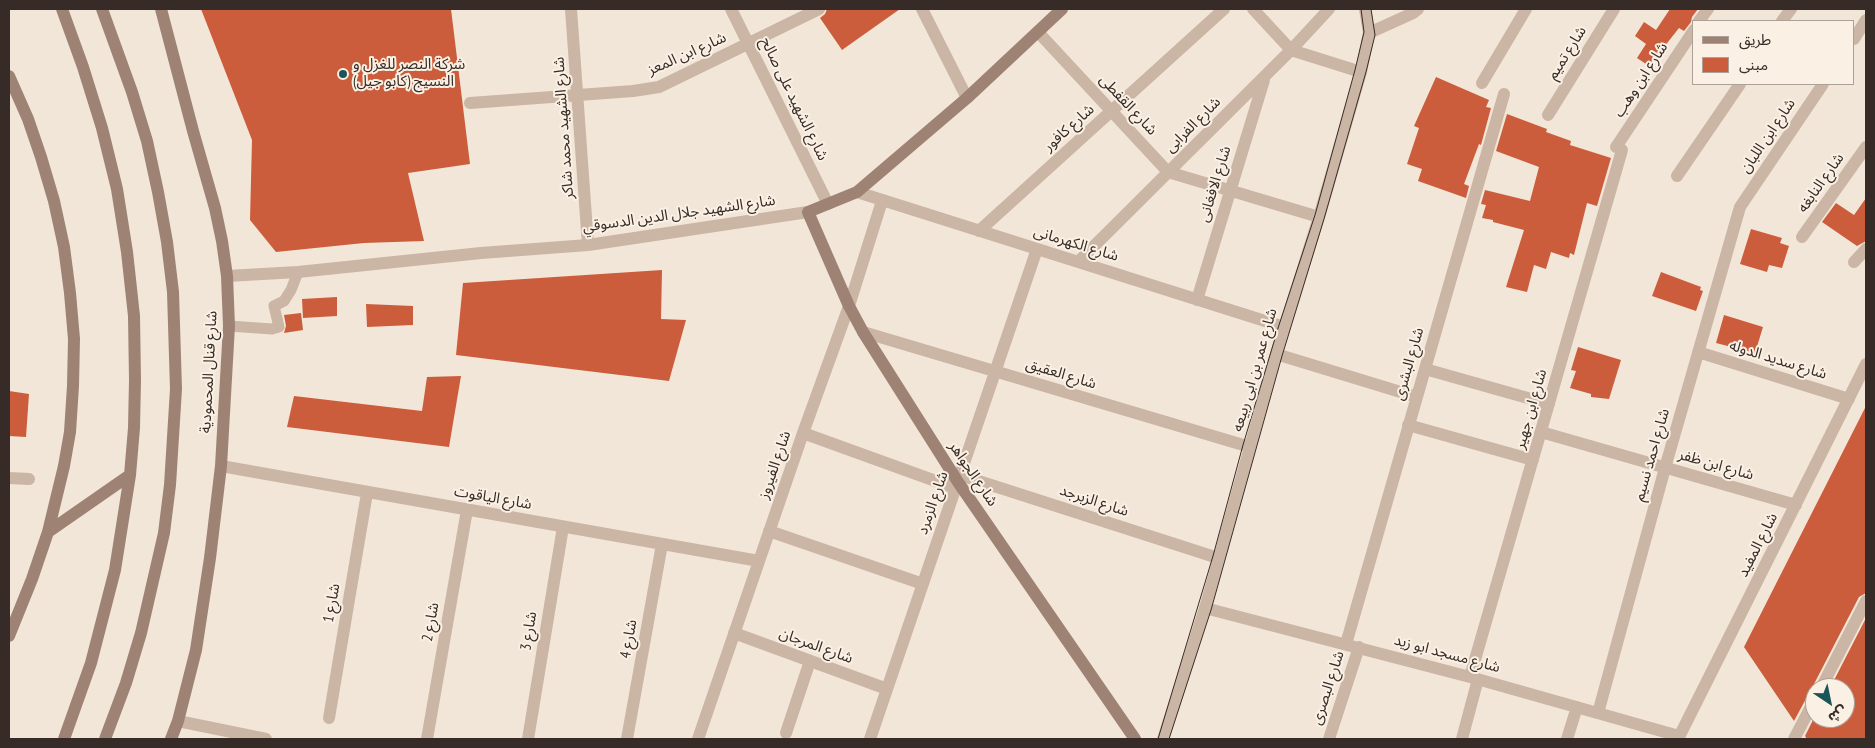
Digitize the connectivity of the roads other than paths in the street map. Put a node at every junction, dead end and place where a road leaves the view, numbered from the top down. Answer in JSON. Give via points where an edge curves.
{"nodes":[{"id":1,"x":62,"y":9,"type":"edge"},
{"id":2,"x":102,"y":9,"type":"edge"},
{"id":3,"x":161,"y":9,"type":"edge"},
{"id":4,"x":571,"y":9,"type":"edge"},
{"id":5,"x":731,"y":9,"type":"edge"},
{"id":6,"x":819,"y":9,"type":"edge"},
{"id":7,"x":922,"y":9,"type":"edge"},
{"id":8,"x":1062,"y":9,"type":"edge"},
{"id":9,"x":1224,"y":9,"type":"edge"},
{"id":10,"x":1253,"y":9,"type":"edge"},
{"id":11,"x":1329,"y":9,"type":"edge"},
{"id":12,"x":1365,"y":9,"type":"edge"},
{"id":13,"x":1526,"y":9,"type":"edge"},
{"id":14,"x":1614,"y":9,"type":"edge"},
{"id":15,"x":1708,"y":9,"type":"edge"},
{"id":16,"x":1791,"y":9,"type":"edge"},
{"id":17,"x":1414,"y":10,"type":"edge"},
{"id":18,"x":1701,"y":20,"type":"edge"},
{"id":19,"x":1783,"y":20,"type":"edge"},
{"id":20,"x":1866,"y":20,"type":"edge"},
{"id":21,"x":1038,"y":32,"type":"junction"},
{"id":22,"x":1369,"y":33,"type":"junction"},
{"id":23,"x":1692,"y":33,"type":"edge"},
{"id":24,"x":1855,"y":37,"type":"edge"},
{"id":25,"x":748,"y":44,"type":"junction"},
{"id":26,"x":1291,"y":50,"type":"junction"},
{"id":27,"x":1361,"y":72,"type":"junction"},
{"id":28,"x":9,"y":76,"type":"edge"},
{"id":29,"x":1264,"y":77,"type":"junction"},
{"id":30,"x":1482,"y":83,"type":"dead end"},
{"id":31,"x":1739,"y":85,"type":"edge"},
{"id":32,"x":1822,"y":85,"type":"edge"},
{"id":33,"x":1504,"y":94,"type":"dead end"},
{"id":34,"x":578,"y":95,"type":"junction"},
{"id":35,"x":967,"y":98,"type":"junction"},
{"id":36,"x":470,"y":103,"type":"dead end"},
{"id":37,"x":1111,"y":111,"type":"junction"},
{"id":38,"x":1548,"y":115,"type":"dead end"},
{"id":39,"x":1866,"y":147,"type":"edge"},
{"id":40,"x":1619,"y":149,"type":"joint"},
{"id":41,"x":1168,"y":172,"type":"junction"},
{"id":42,"x":1677,"y":176,"type":"dead end"},
{"id":43,"x":1230,"y":191,"type":"junction"},
{"id":44,"x":857,"y":192,"type":"junction"},
{"id":45,"x":882,"y":201,"type":"junction"},
{"id":46,"x":828,"y":204,"type":"junction"},
{"id":47,"x":1740,"y":206,"type":"joint"},
{"id":48,"x":808,"y":212,"type":"junction"},
{"id":49,"x":1319,"y":217,"type":"junction"},
{"id":50,"x":979,"y":231,"type":"junction"},
{"id":51,"x":1802,"y":237,"type":"dead end"},
{"id":52,"x":588,"y":245,"type":"junction"},
{"id":53,"x":1037,"y":249,"type":"junction"},
{"id":54,"x":1866,"y":249,"type":"edge"},
{"id":55,"x":1078,"y":262,"type":"junction"},
{"id":56,"x":1854,"y":262,"type":"dead end"},
{"id":57,"x":298,"y":272,"type":"junction"},
{"id":58,"x":227,"y":276,"type":"junction"},
{"id":59,"x":1197,"y":300,"type":"junction"},
{"id":60,"x":850,"y":306,"type":"junction"},
{"id":61,"x":229,"y":326,"type":"junction"},
{"id":62,"x":1284,"y":327,"type":"junction"},
{"id":63,"x":862,"y":332,"type":"junction"},
{"id":64,"x":1698,"y":352,"type":"junction"},
{"id":65,"x":1276,"y":354,"type":"junction"},
{"id":66,"x":1866,"y":364,"type":"edge"},
{"id":67,"x":1425,"y":369,"type":"junction"},
{"id":68,"x":995,"y":371,"type":"junction"},
{"id":69,"x":1417,"y":396,"type":"junction"},
{"id":70,"x":1849,"y":399,"type":"junction"},
{"id":71,"x":1549,"y":404,"type":"junction"},
{"id":72,"x":1408,"y":425,"type":"junction"},
{"id":73,"x":1541,"y":432,"type":"junction"},
{"id":74,"x":803,"y":433,"type":"junction"},
{"id":75,"x":1250,"y":447,"type":"junction"},
{"id":76,"x":1533,"y":460,"type":"junction"},
{"id":77,"x":221,"y":466,"type":"junction"},
{"id":78,"x":1665,"y":468,"type":"junction"},
{"id":79,"x":130,"y":476,"type":"junction"},
{"id":80,"x":9,"y":478,"type":"edge"},
{"id":81,"x":29,"y":479,"type":"dead end"},
{"id":82,"x":958,"y":482,"type":"junction"},
{"id":83,"x":367,"y":493,"type":"junction"},
{"id":84,"x":1796,"y":504,"type":"junction"},
{"id":85,"x":467,"y":510,"type":"junction"},
{"id":86,"x":563,"y":527,"type":"junction"},
{"id":87,"x":769,"y":531,"type":"junction"},
{"id":88,"x":48,"y":532,"type":"junction"},
{"id":89,"x":662,"y":544,"type":"junction"},
{"id":90,"x":1218,"y":558,"type":"junction"},
{"id":91,"x":759,"y":561,"type":"junction"},
{"id":92,"x":923,"y":584,"type":"junction"},
{"id":93,"x":1866,"y":602,"type":"edge"},
{"id":94,"x":1205,"y":608,"type":"junction"},
{"id":95,"x":734,"y":633,"type":"junction"},
{"id":96,"x":9,"y":636,"type":"edge"},
{"id":97,"x":1346,"y":644,"type":"junction"},
{"id":98,"x":1359,"y":647,"type":"junction"},
{"id":99,"x":810,"y":661,"type":"junction"},
{"id":100,"x":1474,"y":678,"type":"junction"},
{"id":101,"x":1826,"y":678,"type":"edge"},
{"id":102,"x":887,"y":688,"type":"junction"},
{"id":103,"x":1576,"y":707,"type":"junction"},
{"id":104,"x":1598,"y":713,"type":"junction"},
{"id":105,"x":329,"y":718,"type":"dead end"},
{"id":106,"x":1805,"y":718,"type":"edge"},
{"id":107,"x":178,"y":721,"type":"junction"},
{"id":108,"x":786,"y":733,"type":"dead end"},
{"id":109,"x":1679,"y":738,"type":"edge"},
{"id":110,"x":64,"y":739,"type":"edge"},
{"id":111,"x":105,"y":739,"type":"edge"},
{"id":112,"x":171,"y":739,"type":"edge"},
{"id":113,"x":266,"y":739,"type":"edge"},
{"id":114,"x":427,"y":739,"type":"edge"},
{"id":115,"x":528,"y":739,"type":"edge"},
{"id":116,"x":627,"y":739,"type":"edge"},
{"id":117,"x":698,"y":739,"type":"edge"},
{"id":118,"x":870,"y":739,"type":"edge"},
{"id":119,"x":1135,"y":739,"type":"edge"},
{"id":120,"x":1163,"y":739,"type":"edge"},
{"id":121,"x":1329,"y":739,"type":"edge"},
{"id":122,"x":1462,"y":739,"type":"edge"},
{"id":123,"x":1567,"y":739,"type":"edge"},
{"id":124,"x":1794,"y":739,"type":"edge"}],
"edges":[{"from":1,"to":79,"type":"main road","via":[[102,128],[127,252],[134,316],[135,380]]},
{"from":2,"to":111,"type":"main road","via":[[147,141],[158,192],[172,292],[176,389],[164,533],[141,633]]},
{"from":3,"to":58,"type":"main road","name":"شارع قنال المحمودية","via":[[215,208]]},
{"from":4,"to":34,"type":"street","name":"شارع الشهيد محمد شاكر"},
{"from":5,"to":25,"type":"street","name":"شارع الشهيد على صالح"},
{"from":6,"to":25,"type":"street","name":"شارع ابن المعز"},
{"from":7,"to":35,"type":"street"},
{"from":8,"to":21,"type":"main road","name":"شارع الشهيد جلال الدين الدسوقي"},
{"from":9,"to":37,"type":"street","name":"شارع كافور"},
{"from":10,"to":26,"type":"street"},
{"from":11,"to":26,"type":"street","name":"شارع الفرابى"},
{"from":12,"to":22,"type":"street","name":"شارع عمر بن ابى ربيعه"},
{"from":13,"to":30,"type":"street"},
{"from":14,"to":38,"type":"street","name":"شارع تميم"},
{"from":15,"to":18,"type":"street"},
{"from":16,"to":19,"type":"street"},
{"from":17,"to":22,"type":"street"},
{"from":20,"to":24,"type":"street"},
{"from":21,"to":35,"type":"main road","name":"شارع الشهيد جلال الدين الدسوقي"},
{"from":21,"to":37,"type":"street","name":"شارع القفطى"},
{"from":22,"to":27,"type":"street","name":"شارع عمر بن ابى ربيعه"},
{"from":23,"to":40,"type":"street","name":"شارع ابن وهب"},
{"from":25,"to":34,"type":"street","name":"شارع ابن المعز","via":[[659,87]]},
{"from":25,"to":46,"type":"street","name":"شارع الشهيد على صالح"},
{"from":26,"to":27,"type":"street"},
{"from":26,"to":29,"type":"street","name":"شارع الفرابى"},
{"from":27,"to":49,"type":"street","name":"شارع عمر بن ابى ربيعه"},
{"from":28,"to":88,"type":"main road","via":[[28,119],[52,192],[70,293],[74,358],[70,432]]},
{"from":29,"to":41,"type":"street","name":"شارع الفرابى"},
{"from":29,"to":43,"type":"street","name":"شارع الافغانى"},
{"from":31,"to":42,"type":"street"},
{"from":32,"to":47,"type":"street","name":"شارع ابن اللبان"},
{"from":33,"to":67,"type":"street","name":"شارع البشرى"},
{"from":34,"to":36,"type":"street","name":"شارع ابن المعز"},
{"from":34,"to":52,"type":"street","name":"شارع الشهيد محمد شاكر"},
{"from":35,"to":44,"type":"main road","name":"شارع الشهيد جلال الدين الدسوقي"},
{"from":37,"to":41,"type":"street","name":"شارع القفطى"},
{"from":37,"to":50,"type":"street","name":"شارع كافور"},
{"from":39,"to":51,"type":"street","name":"شارع النابغه"},
{"from":40,"to":71,"type":"street","name":"شارع ابن جهير"},
{"from":41,"to":43,"type":"street","name":"شارع القفطى"},
{"from":41,"to":55,"type":"street","name":"شارع الفرابى"},
{"from":43,"to":49,"type":"street","name":"شارع القفطى"},
{"from":43,"to":59,"type":"street","name":"شارع الافغانى"},
{"from":44,"to":45,"type":"street","name":"شارع الكهرمانى"},
{"from":44,"to":46,"type":"main road","name":"شارع الشهيد جلال الدين الدسوقي"},
{"from":45,"to":50,"type":"street","name":"شارع الكهرمانى"},
{"from":45,"to":60,"type":"street","name":"شارع الفيروز"},
{"from":46,"to":48,"type":"main road","name":"شارع الشهيد جلال الدين الدسوقي"},
{"from":47,"to":64,"type":"street","name":"شارع احمد نسيم"},
{"from":48,"to":52,"type":"street","name":"شارع الشهيد جلال الدين الدسوقي"},
{"from":48,"to":60,"type":"main road","name":"شارع الجواهر"},
{"from":49,"to":62,"type":"street","name":"شارع عمر بن ابى ربيعه"},
{"from":50,"to":53,"type":"street","name":"شارع الكهرمانى"},
{"from":52,"to":57,"type":"street","name":"شارع الشهيد جلال الدين الدسوقي"},
{"from":53,"to":55,"type":"street","name":"شارع الكهرمانى"},
{"from":53,"to":68,"type":"street","name":"شارع الزمرد"},
{"from":54,"to":56,"type":"street"},
{"from":55,"to":59,"type":"street","name":"شارع الكهرمانى"},
{"from":57,"to":58,"type":"street","name":"شارع الشهيد جلال الدين الدسوقي"},
{"from":57,"to":61,"type":"lane","via":[[284,301],[274,306],[279,327]]},
{"from":58,"to":61,"type":"main road","name":"شارع قنال المحمودية"},
{"from":59,"to":62,"type":"street","name":"شارع الكهرمانى"},
{"from":60,"to":63,"type":"main road","name":"شارع الجواهر"},
{"from":60,"to":74,"type":"street","name":"شارع الفيروز"},
{"from":61,"to":77,"type":"main road","name":"شارع قنال المحمودية"},
{"from":62,"to":65,"type":"street","name":"شارع عمر بن ابى ربيعه"},
{"from":63,"to":68,"type":"street","name":"شارع العقيق"},
{"from":63,"to":82,"type":"main road","name":"شارع الجواهر"},
{"from":64,"to":70,"type":"street","name":"شارع سديد الدوله"},
{"from":64,"to":78,"type":"street","name":"شارع احمد نسيم"},
{"from":65,"to":69,"type":"street"},
{"from":65,"to":75,"type":"street","name":"شارع عمر بن ابى ربيعه"},
{"from":66,"to":70,"type":"street","name":"شارع المفيد"},
{"from":67,"to":69,"type":"street","name":"شارع البشرى"},
{"from":67,"to":71,"type":"street"},
{"from":68,"to":75,"type":"street","name":"شارع العقيق"},
{"from":68,"to":82,"type":"street","name":"شارع الزمرد"},
{"from":69,"to":72,"type":"street","name":"شارع البشرى"},
{"from":70,"to":84,"type":"street","name":"شارع المفيد"},
{"from":71,"to":73,"type":"street","name":"شارع ابن جهير"},
{"from":72,"to":76,"type":"street"},
{"from":72,"to":97,"type":"street","name":"شارع البشرى"},
{"from":73,"to":76,"type":"street","name":"شارع ابن جهير"},
{"from":73,"to":78,"type":"street","name":"شارع ابن ظفر"},
{"from":74,"to":82,"type":"street","name":"شارع الزبرجد"},
{"from":74,"to":87,"type":"street","name":"شارع الفيروز"},
{"from":75,"to":90,"type":"street","name":"شارع عمر بن ابى ربيعه"},
{"from":76,"to":100,"type":"street","name":"شارع ابن جهير"},
{"from":77,"to":83,"type":"street","name":"شارع الياقوت"},
{"from":77,"to":107,"type":"main road","name":"شارع قنال المحمودية","via":[[196,650]]},
{"from":78,"to":84,"type":"street","name":"شارع ابن ظفر"},
{"from":78,"to":104,"type":"street","name":"شارع احمد نسيم"},
{"from":79,"to":88,"type":"main road"},
{"from":79,"to":110,"type":"main road","via":[[104,617],[89,672]]},
{"from":80,"to":81,"type":"street"},
{"from":82,"to":90,"type":"street","name":"شارع الزبرجد"},
{"from":82,"to":92,"type":"street","name":"شارع الزمرد"},
{"from":82,"to":119,"type":"main road","name":"شارع الجواهر"},
{"from":83,"to":85,"type":"street","name":"شارع الياقوت"},
{"from":83,"to":105,"type":"street","name":"شارع 1"},
{"from":84,"to":109,"type":"street","name":"شارع المفيد"},
{"from":85,"to":86,"type":"street","name":"شارع الياقوت"},
{"from":85,"to":114,"type":"street","name":"شارع 2"},
{"from":86,"to":89,"type":"street","name":"شارع الياقوت"},
{"from":86,"to":115,"type":"street","name":"شارع 3"},
{"from":87,"to":91,"type":"street","name":"شارع الفيروز"},
{"from":87,"to":92,"type":"street"},
{"from":88,"to":96,"type":"main road"},
{"from":89,"to":91,"type":"street","name":"شارع الياقوت"},
{"from":89,"to":116,"type":"street","name":"شارع 4"},
{"from":90,"to":94,"type":"street","name":"شارع عمر بن ابى ربيعه"},
{"from":91,"to":95,"type":"street","name":"شارع الفيروز"},
{"from":92,"to":102,"type":"street","name":"شارع الزمرد"},
{"from":93,"to":101,"type":"street"},
{"from":94,"to":97,"type":"street","name":"شارع مسجد ابو زيد"},
{"from":94,"to":120,"type":"street","name":"شارع عمر بن ابى ربيعه"},
{"from":95,"to":99,"type":"street","name":"شارع المرجان"},
{"from":95,"to":117,"type":"street","name":"شارع الفيروز"},
{"from":97,"to":98,"type":"street","name":"شارع مسجد ابو زيد"},
{"from":98,"to":100,"type":"street","name":"شارع مسجد ابو زيد"},
{"from":98,"to":121,"type":"street","name":"شارع البصرى"},
{"from":99,"to":102,"type":"street","name":"شارع المرجان"},
{"from":99,"to":108,"type":"street"},
{"from":100,"to":103,"type":"street","name":"شارع مسجد ابو زيد"},
{"from":100,"to":122,"type":"street","name":"شارع ابن جهير"},
{"from":102,"to":118,"type":"street","name":"شارع الزمرد"},
{"from":103,"to":104,"type":"street","name":"شارع مسجد ابو زيد"},
{"from":103,"to":123,"type":"street"},
{"from":104,"to":109,"type":"street","name":"شارع مسجد ابو زيد"},
{"from":106,"to":124,"type":"street"},
{"from":107,"to":112,"type":"main road","name":"شارع قنال المحمودية"},
{"from":107,"to":113,"type":"street"}]}
